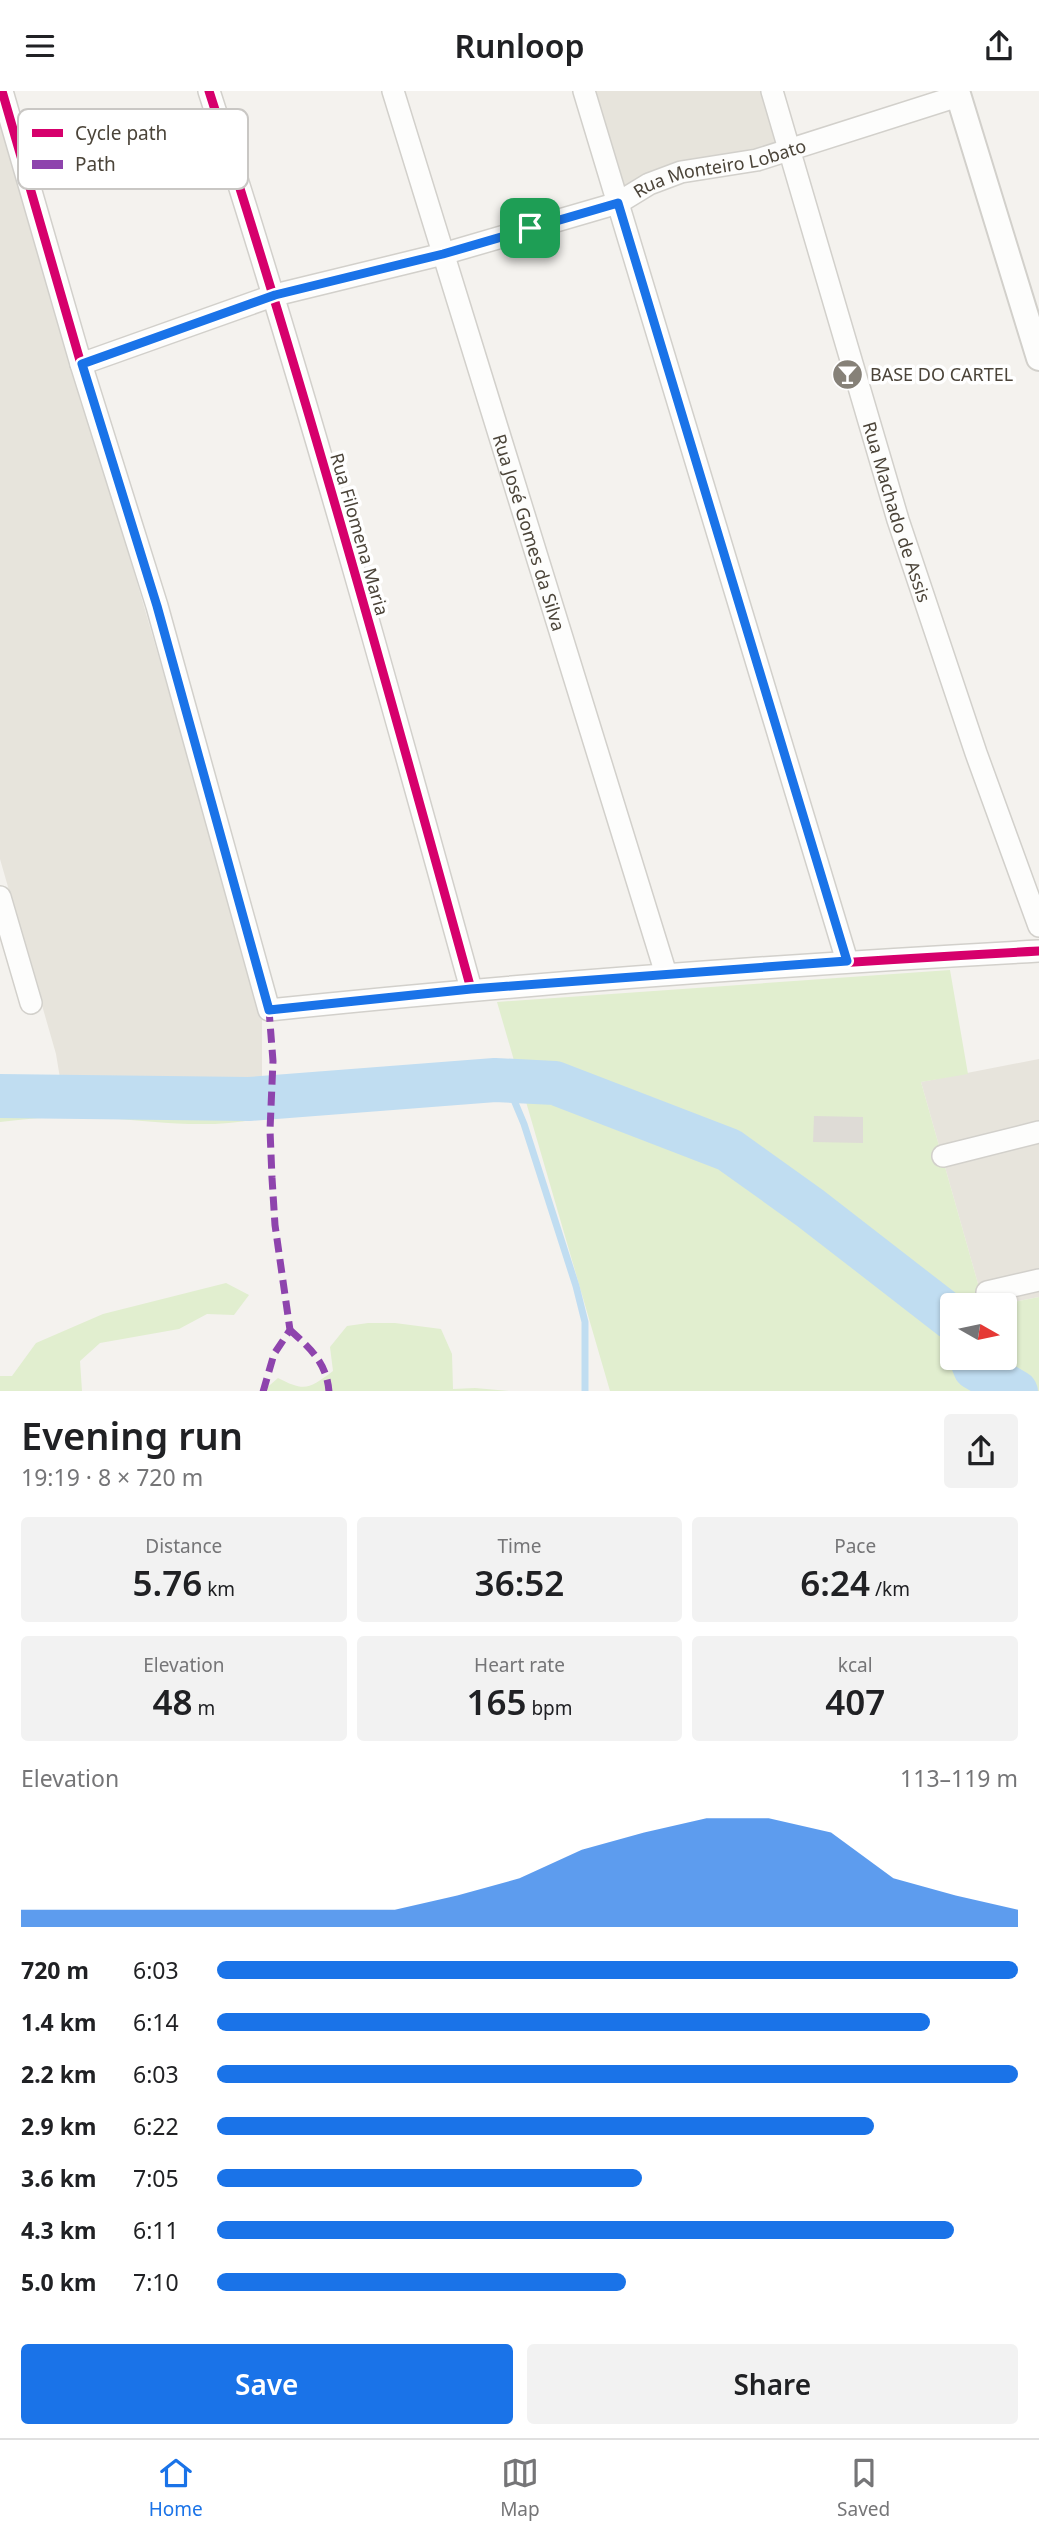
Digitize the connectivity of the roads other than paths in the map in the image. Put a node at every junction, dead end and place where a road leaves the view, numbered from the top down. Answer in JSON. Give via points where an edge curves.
{"nodes":[{"id":1,"x":2,"y":91,"type":"edge"},
{"id":2,"x":209,"y":91,"type":"edge"},
{"id":3,"x":393,"y":91,"type":"edge"},
{"id":4,"x":583,"y":91,"type":"edge"},
{"id":5,"x":772,"y":91,"type":"edge"},
{"id":6,"x":957,"y":94,"type":"edge"},
{"id":7,"x":215,"y":109,"type":"edge"},
{"id":8,"x":18,"y":146,"type":"edge"},
{"id":9,"x":791,"y":149,"type":"junction"},
{"id":10,"x":31,"y":189,"type":"edge"},
{"id":11,"x":241,"y":189,"type":"edge"},
{"id":12,"x":618,"y":203,"type":"junction"},
{"id":13,"x":443,"y":254,"type":"junction"},
{"id":14,"x":275,"y":295,"type":"junction"},
{"id":15,"x":1039,"y":358,"type":"edge"},
{"id":16,"x":82,"y":364,"type":"junction"},
{"id":17,"x":0,"y":897,"type":"edge"},
{"id":18,"x":1039,"y":926,"type":"edge"},
{"id":19,"x":1039,"y":951,"type":"edge"},
{"id":20,"x":847,"y":961,"type":"junction"},
{"id":21,"x":666,"y":974,"type":"junction"},
{"id":22,"x":471,"y":989,"type":"junction"},
{"id":23,"x":31,"y":1003,"type":"dead end"},
{"id":24,"x":1039,"y":1132,"type":"edge"},
{"id":25,"x":943,"y":1156,"type":"dead end"},
{"id":26,"x":1039,"y":1280,"type":"edge"},
{"id":27,"x":987,"y":1292,"type":"dead end"}],
"edges":[{"from":1,"to":8,"type":"street"},
{"from":2,"to":7,"type":"street","name":"Rua Filomena Maria"},
{"from":3,"to":13,"type":"street","name":"Rua José Gomes da Silva"},
{"from":4,"to":12,"type":"street"},
{"from":5,"to":9,"type":"street","name":"Rua Machado de Assis"},
{"from":6,"to":9,"type":"street","name":"Rua Monteiro Lobato"},
{"from":6,"to":15,"type":"street"},
{"from":9,"to":12,"type":"street","name":"Rua Monteiro Lobato","via":[[757,160],[681,172]]},
{"from":9,"to":18,"type":"street","name":"Rua Machado de Assis","via":[[898,520]]},
{"from":10,"to":16,"type":"street"},
{"from":11,"to":14,"type":"street","name":"Rua Filomena Maria"},
{"from":12,"to":13,"type":"street","name":"Rua Monteiro Lobato"},
{"from":12,"to":20,"type":"street"},
{"from":13,"to":14,"type":"street","name":"Rua Monteiro Lobato"},
{"from":13,"to":21,"type":"street","name":"Rua José Gomes da Silva"},
{"from":14,"to":16,"type":"street","name":"Rua Monteiro Lobato"},
{"from":14,"to":22,"type":"street","name":"Rua Filomena Maria"},
{"from":16,"to":22,"type":"street","via":[[157,606],[269,1010]]},
{"from":17,"to":23,"type":"street"},
{"from":19,"to":20,"type":"street"},
{"from":20,"to":21,"type":"street"},
{"from":21,"to":22,"type":"street"},
{"from":24,"to":25,"type":"street"},
{"from":26,"to":27,"type":"street"}]}
